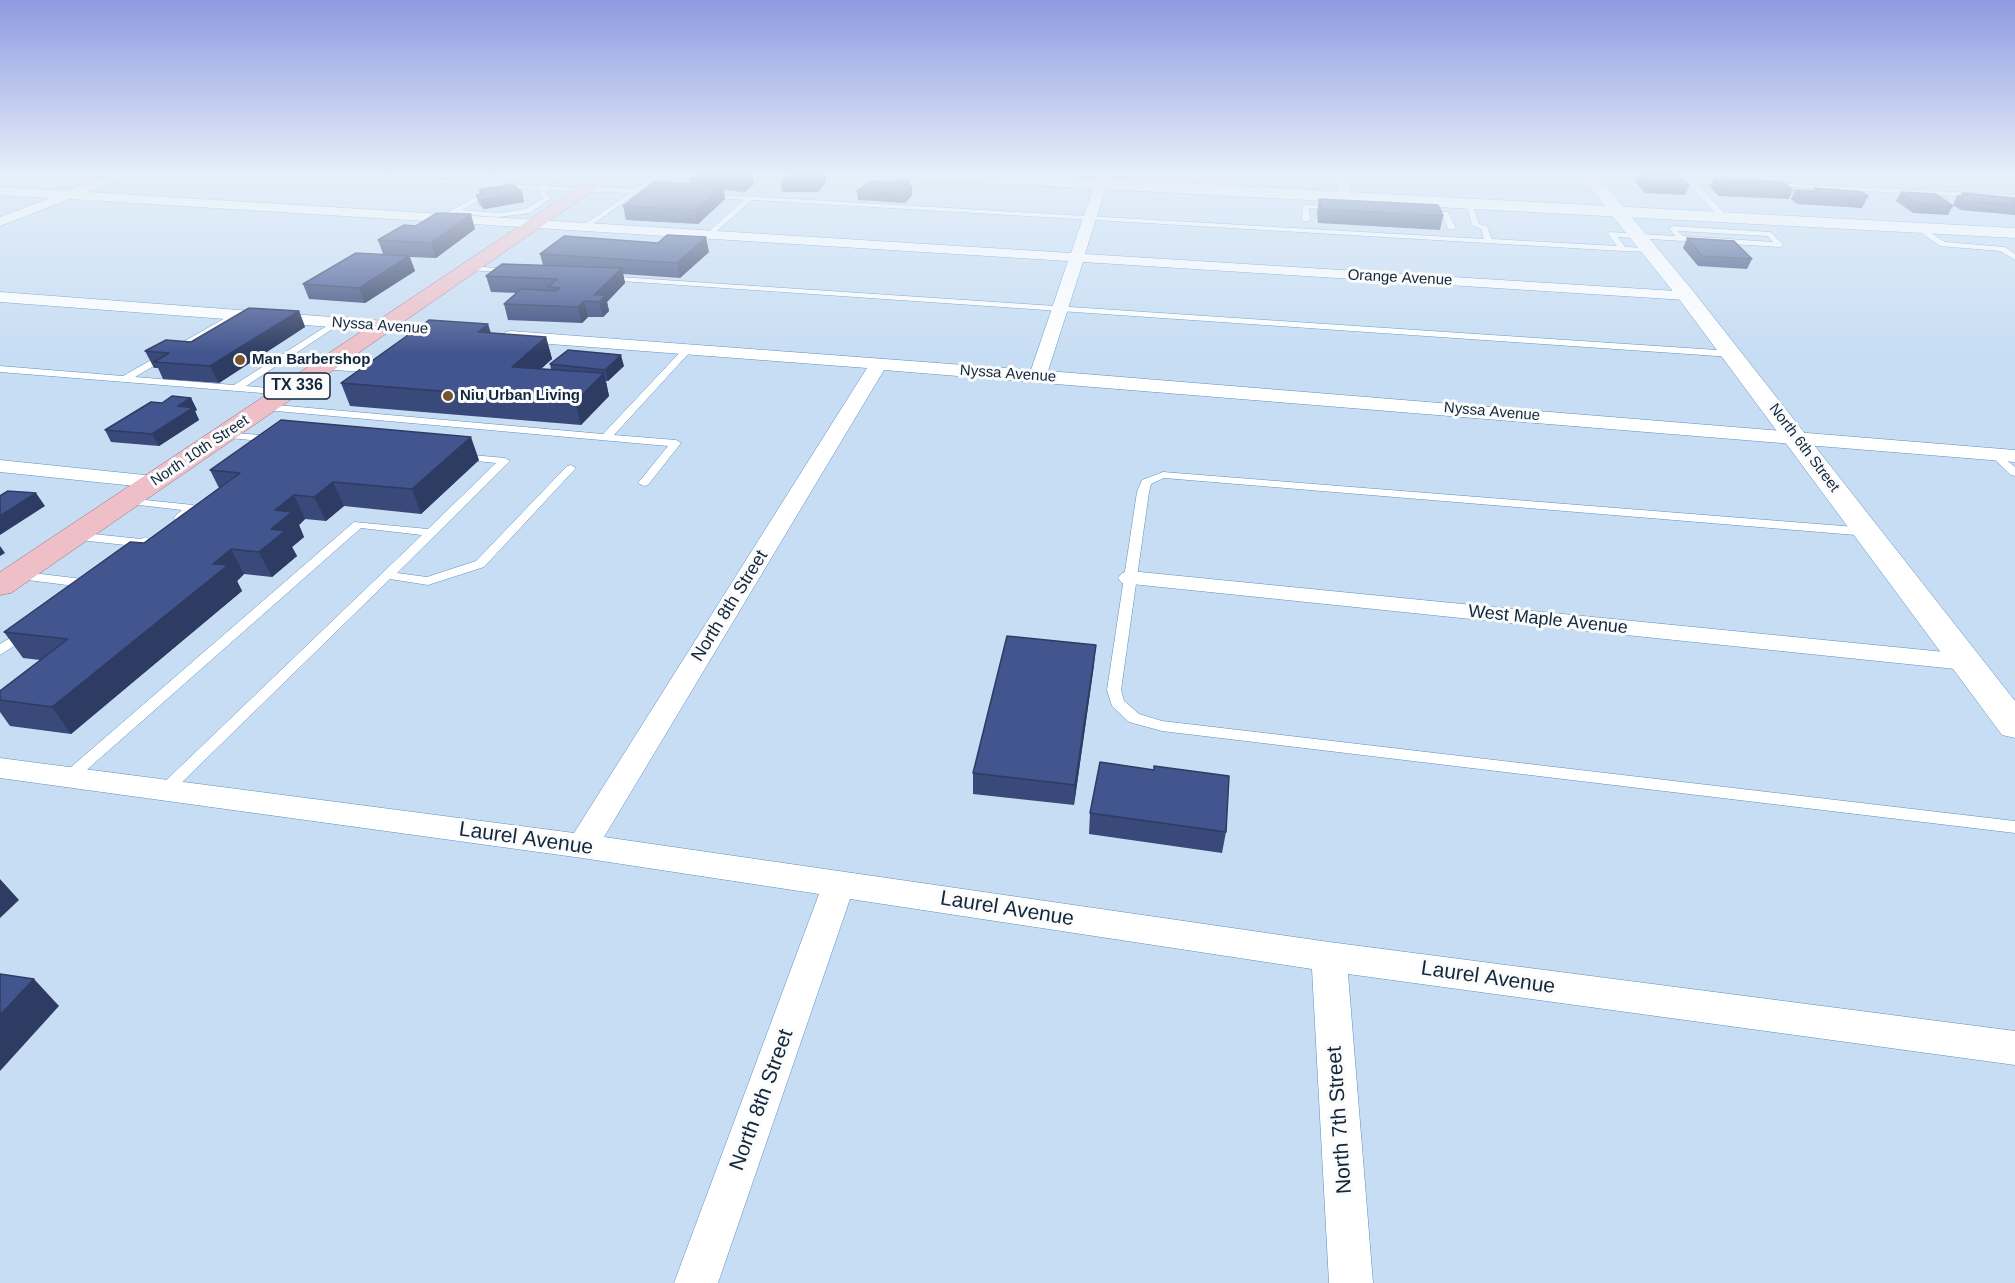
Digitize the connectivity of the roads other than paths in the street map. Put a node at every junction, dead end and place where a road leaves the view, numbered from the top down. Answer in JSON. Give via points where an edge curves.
{"nodes":[{"id":1,"x":513,"y":234,"type":"edge"},
{"id":2,"x":676,"y":234,"type":"edge"},
{"id":3,"x":711,"y":234,"type":"edge"},
{"id":4,"x":1085,"y":234,"type":"edge"},
{"id":5,"x":1371,"y":234,"type":"edge"},
{"id":6,"x":1486,"y":234,"type":"edge"},
{"id":7,"x":1630,"y":234,"type":"edge"},
{"id":8,"x":1677,"y":234,"type":"edge"},
{"id":9,"x":1770,"y":234,"type":"edge"},
{"id":10,"x":1928,"y":234,"type":"edge"},
{"id":11,"x":709,"y":236,"type":"junction"},
{"id":12,"x":1680,"y":238,"type":"junction"},
{"id":13,"x":1489,"y":241,"type":"junction"},
{"id":14,"x":1636,"y":245,"type":"junction"},
{"id":15,"x":2015,"y":258,"type":"edge"},
{"id":16,"x":1077,"y":259,"type":"junction"},
{"id":17,"x":470,"y":268,"type":"junction"},
{"id":18,"x":517,"y":272,"type":"edge"},
{"id":19,"x":600,"y":277,"type":"edge"},
{"id":20,"x":1686,"y":295,"type":"junction"},
{"id":21,"x":0,"y":297,"type":"edge"},
{"id":22,"x":1061,"y":308,"type":"junction"},
{"id":23,"x":237,"y":315,"type":"junction"},
{"id":24,"x":339,"y":322,"type":"junction"},
{"id":25,"x":385,"y":326,"type":"junction"},
{"id":26,"x":467,"y":333,"type":"edge"},
{"id":27,"x":490,"y":334,"type":"edge"},
{"id":28,"x":687,"y":350,"type":"junction"},
{"id":29,"x":1732,"y":354,"type":"junction"},
{"id":30,"x":384,"y":364,"type":"edge"},
{"id":31,"x":879,"y":365,"type":"junction"},
{"id":32,"x":325,"y":367,"type":"junction"},
{"id":33,"x":0,"y":369,"type":"edge"},
{"id":34,"x":1038,"y":376,"type":"junction"},
{"id":35,"x":125,"y":379,"type":"junction"},
{"id":36,"x":236,"y":388,"type":"junction"},
{"id":37,"x":287,"y":392,"type":"junction"},
{"id":38,"x":265,"y":407,"type":"junction"},
{"id":39,"x":223,"y":435,"type":"junction"},
{"id":40,"x":606,"y":437,"type":"junction"},
{"id":41,"x":1796,"y":437,"type":"junction"},
{"id":42,"x":282,"y":440,"type":"edge"},
{"id":43,"x":1995,"y":454,"type":"junction"},
{"id":44,"x":446,"y":455,"type":"edge"},
{"id":45,"x":2015,"y":456,"type":"edge"},
{"id":46,"x":0,"y":466,"type":"edge"},
{"id":47,"x":571,"y":468,"type":"dead end"},
{"id":48,"x":2015,"y":473,"type":"edge"},
{"id":49,"x":154,"y":482,"type":"junction"},
{"id":50,"x":644,"y":483,"type":"dead end"},
{"id":51,"x":126,"y":501,"type":"junction"},
{"id":52,"x":431,"y":532,"type":"junction"},
{"id":53,"x":1868,"y":532,"type":"junction"},
{"id":54,"x":75,"y":536,"type":"junction"},
{"id":55,"x":386,"y":575,"type":"junction"},
{"id":56,"x":1130,"y":578,"type":"junction"},
{"id":57,"x":8,"y":581,"type":"edge"},
{"id":58,"x":101,"y":586,"type":"edge"},
{"id":59,"x":32,"y":627,"type":"edge"},
{"id":60,"x":0,"y":651,"type":"edge"},
{"id":61,"x":1965,"y":662,"type":"junction"},
{"id":62,"x":2015,"y":726,"type":"edge"},
{"id":63,"x":0,"y":768,"type":"edge"},
{"id":64,"x":68,"y":778,"type":"junction"},
{"id":65,"x":164,"y":790,"type":"junction"},
{"id":66,"x":2015,"y":827,"type":"edge"},
{"id":67,"x":582,"y":846,"type":"junction"},
{"id":68,"x":839,"y":884,"type":"junction"},
{"id":69,"x":1329,"y":957,"type":"junction"},
{"id":70,"x":2015,"y":1048,"type":"edge"},
{"id":71,"x":696,"y":1283,"type":"edge"},
{"id":72,"x":1352,"y":1283,"type":"edge"}],
"edges":[{"from":1,"to":17,"type":"main road","name":"North 10th Street","number":"TX 336"},
{"from":2,"to":11,"type":"street","name":"Orange Avenue"},
{"from":3,"to":11,"type":"lane"},
{"from":4,"to":16,"type":"street"},
{"from":5,"to":13,"type":"lane"},
{"from":6,"to":13,"type":"lane"},
{"from":7,"to":14,"type":"main road","name":"North 6th Street"},
{"from":8,"to":12,"type":"lane"},
{"from":9,"to":12,"type":"lane","via":[[1780,245]]},
{"from":10,"to":15,"type":"lane","via":[[1943,244],[2002,249]]},
{"from":11,"to":16,"type":"street","name":"Orange Avenue"},
{"from":12,"to":14,"type":"lane"},
{"from":13,"to":14,"type":"lane"},
{"from":14,"to":20,"type":"main road","name":"North 6th Street"},
{"from":16,"to":20,"type":"street","name":"Orange Avenue"},
{"from":16,"to":22,"type":"street"},
{"from":17,"to":18,"type":"lane"},
{"from":17,"to":25,"type":"main road","name":"North 10th Street","number":"TX 336"},
{"from":19,"to":22,"type":"lane"},
{"from":20,"to":29,"type":"main road","name":"North 6th Street"},
{"from":21,"to":23,"type":"street","name":"Nyssa Avenue"},
{"from":22,"to":29,"type":"lane"},
{"from":22,"to":34,"type":"street"},
{"from":23,"to":24,"type":"street","name":"Nyssa Avenue"},
{"from":23,"to":35,"type":"lane"},
{"from":24,"to":25,"type":"street","name":"Nyssa Avenue"},
{"from":24,"to":36,"type":"lane"},
{"from":25,"to":26,"type":"street","name":"Nyssa Avenue","via":[[428,333]]},
{"from":25,"to":32,"type":"main road","name":"North 10th Street","number":"TX 336"},
{"from":27,"to":28,"type":"street","name":"Nyssa Avenue"},
{"from":28,"to":31,"type":"street","name":"Nyssa Avenue"},
{"from":28,"to":40,"type":"lane"},
{"from":29,"to":41,"type":"main road","name":"North 6th Street"},
{"from":30,"to":32,"type":"lane","via":[[375,371]]},
{"from":31,"to":34,"type":"street","name":"Nyssa Avenue"},
{"from":31,"to":67,"type":"street","name":"North 8th Street"},
{"from":32,"to":37,"type":"main road","name":"North 10th Street","number":"TX 336"},
{"from":33,"to":35,"type":"lane"},
{"from":34,"to":41,"type":"street","name":"Nyssa Avenue"},
{"from":35,"to":36,"type":"lane"},
{"from":36,"to":37,"type":"lane"},
{"from":37,"to":38,"type":"main road","name":"North 10th Street","number":"TX 336"},
{"from":38,"to":39,"type":"main road","name":"North 10th Street","number":"TX 336"},
{"from":38,"to":40,"type":"lane"},
{"from":39,"to":42,"type":"lane"},
{"from":39,"to":49,"type":"main road","name":"North 10th Street","number":"TX 336"},
{"from":40,"to":50,"type":"lane","via":[[676,443]]},
{"from":41,"to":43,"type":"street","name":"Nyssa Avenue"},
{"from":41,"to":53,"type":"main road","name":"North 6th Street"},
{"from":43,"to":45,"type":"street","name":"Nyssa Avenue"},
{"from":43,"to":48,"type":"lane"},
{"from":44,"to":52,"type":"lane","via":[[505,460]]},
{"from":46,"to":49,"type":"street"},
{"from":47,"to":55,"type":"lane","via":[[480,564],[428,581]]},
{"from":49,"to":51,"type":"main road","name":"North 10th Street","number":"TX 336"},
{"from":51,"to":54,"type":"main road","name":"North 10th Street","number":"TX 336"},
{"from":51,"to":54,"type":"lane","via":[[193,508],[144,543]]},
{"from":52,"to":55,"type":"lane"},
{"from":52,"to":64,"type":"lane","via":[[358,524]]},
{"from":53,"to":56,"type":"lane","via":[[1163,475],[1146,482]]},
{"from":53,"to":61,"type":"main road","name":"North 6th Street"},
{"from":54,"to":57,"type":"main road","name":"North 10th Street","number":"TX 336"},
{"from":55,"to":65,"type":"lane"},
{"from":56,"to":61,"type":"street","name":"West Maple Avenue"},
{"from":56,"to":66,"type":"lane","via":[[1114,690],[1117,703],[1134,718],[1162,726]]},
{"from":57,"to":58,"type":"lane"},
{"from":59,"to":60,"type":"lane"},
{"from":61,"to":62,"type":"main road","name":"North 6th Street"},
{"from":63,"to":64,"type":"street","name":"Laurel Avenue"},
{"from":64,"to":65,"type":"street","name":"Laurel Avenue"},
{"from":65,"to":67,"type":"street","name":"Laurel Avenue"},
{"from":67,"to":68,"type":"street","name":"Laurel Avenue"},
{"from":68,"to":69,"type":"street","name":"Laurel Avenue"},
{"from":68,"to":71,"type":"street","name":"North 8th Street"},
{"from":69,"to":70,"type":"street","name":"Laurel Avenue"},
{"from":69,"to":72,"type":"street","name":"North 7th Street"}]}
